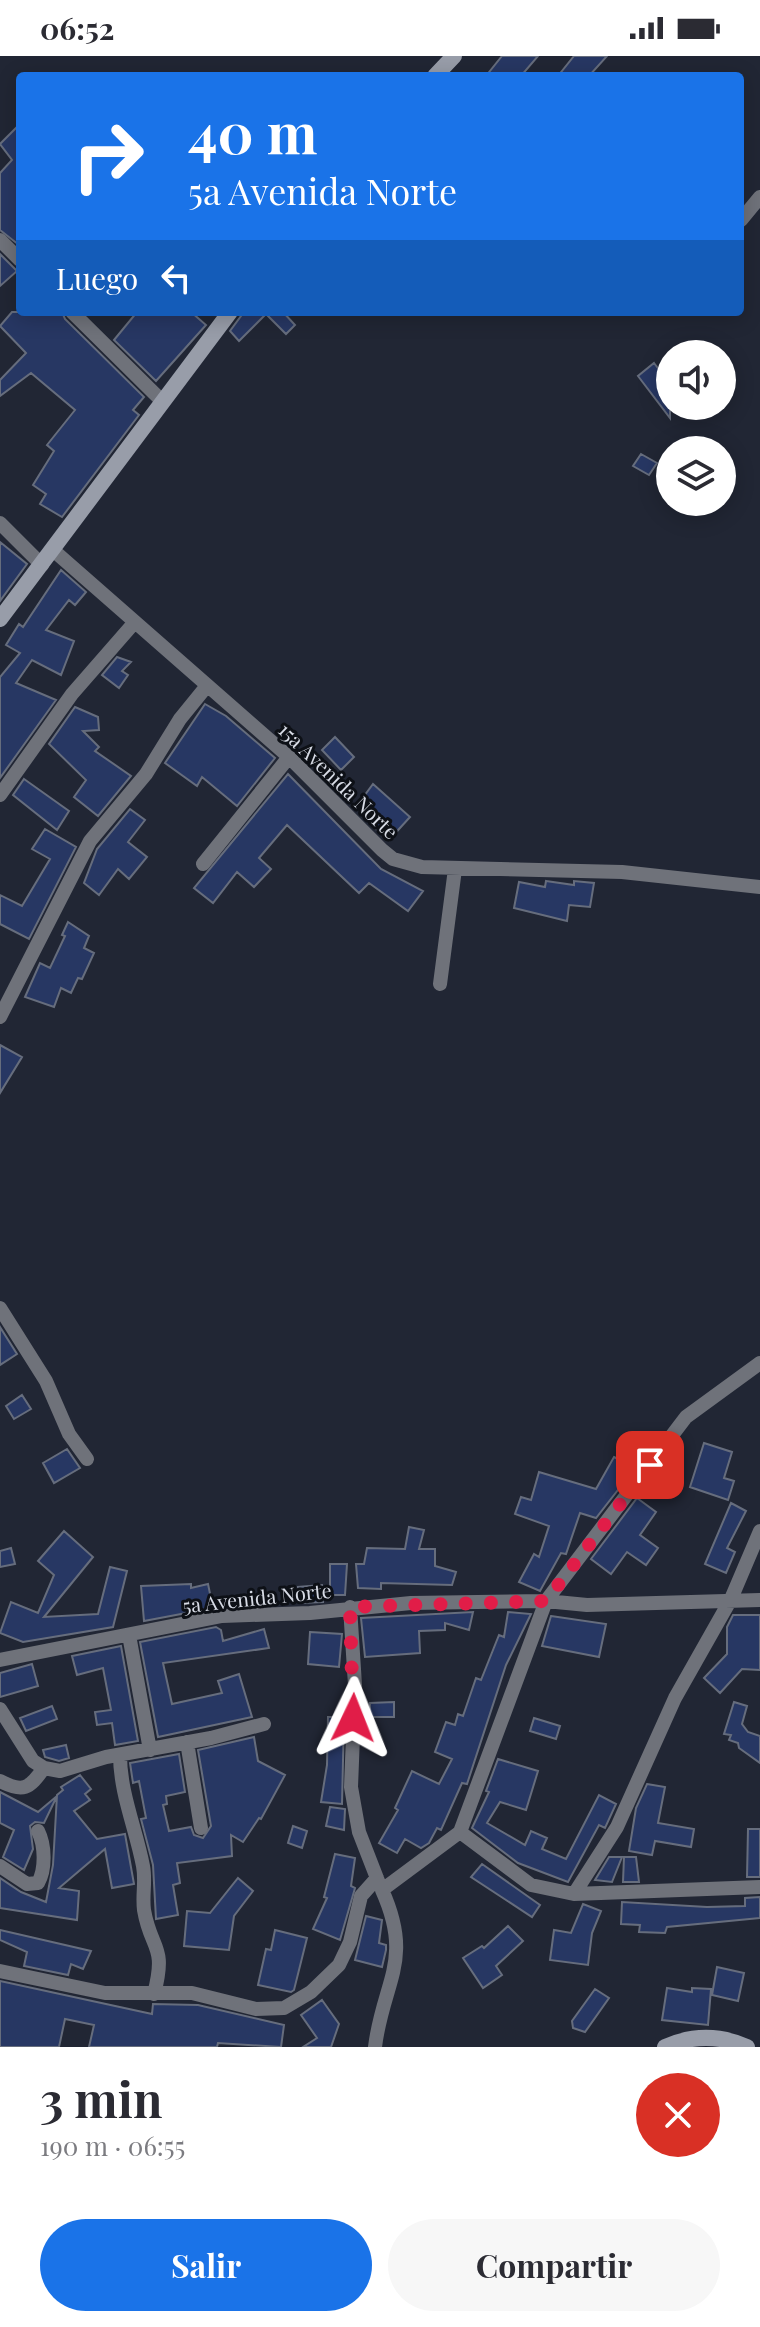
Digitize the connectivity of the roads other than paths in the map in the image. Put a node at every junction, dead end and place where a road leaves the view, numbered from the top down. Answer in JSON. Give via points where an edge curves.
{"nodes":[{"id":1,"x":454,"y":56,"type":"edge"},
{"id":2,"x":439,"y":72,"type":"edge"},
{"id":3,"x":760,"y":197,"type":"edge"},
{"id":4,"x":744,"y":216,"type":"edge"},
{"id":5,"x":0,"y":240,"type":"edge"},
{"id":6,"x":16,"y":256,"type":"edge"},
{"id":7,"x":76,"y":316,"type":"edge"},
{"id":8,"x":227,"y":316,"type":"edge"},
{"id":9,"x":161,"y":400,"type":"junction"},
{"id":10,"x":0,"y":523,"type":"edge"},
{"id":11,"x":53,"y":550,"type":"junction"},
{"id":12,"x":42,"y":565,"type":"junction"},
{"id":13,"x":0,"y":619,"type":"edge"},
{"id":14,"x":134,"y":623,"type":"junction"},
{"id":15,"x":206,"y":687,"type":"junction"},
{"id":16,"x":289,"y":757,"type":"junction"},
{"id":17,"x":0,"y":795,"type":"edge"},
{"id":18,"x":203,"y":864,"type":"dead end"},
{"id":19,"x":455,"y":869,"type":"junction"},
{"id":20,"x":760,"y":887,"type":"edge"},
{"id":21,"x":440,"y":984,"type":"dead end"},
{"id":22,"x":0,"y":1017,"type":"edge"},
{"id":23,"x":0,"y":1308,"type":"edge"},
{"id":24,"x":760,"y":1363,"type":"edge"},
{"id":25,"x":87,"y":1459,"type":"dead end"},
{"id":26,"x":760,"y":1531,"type":"edge"},
{"id":27,"x":731,"y":1599,"type":"junction"},
{"id":28,"x":760,"y":1600,"type":"edge"},
{"id":29,"x":546,"y":1601,"type":"junction"},
{"id":30,"x":350,"y":1607,"type":"junction"},
{"id":31,"x":129,"y":1635,"type":"junction"},
{"id":32,"x":0,"y":1660,"type":"edge"},
{"id":33,"x":0,"y":1709,"type":"edge"},
{"id":34,"x":264,"y":1724,"type":"dead end"},
{"id":35,"x":187,"y":1742,"type":"junction"},
{"id":36,"x":150,"y":1750,"type":"junction"},
{"id":37,"x":120,"y":1755,"type":"junction"},
{"id":38,"x":44,"y":1768,"type":"junction"},
{"id":39,"x":0,"y":1781,"type":"edge"},
{"id":40,"x":201,"y":1828,"type":"dead end"},
{"id":41,"x":38,"y":1831,"type":"dead end"},
{"id":42,"x":460,"y":1832,"type":"junction"},
{"id":43,"x":0,"y":1866,"type":"edge"},
{"id":44,"x":379,"y":1884,"type":"junction"},
{"id":45,"x":760,"y":1887,"type":"edge"},
{"id":46,"x":574,"y":1894,"type":"junction"},
{"id":47,"x":0,"y":1971,"type":"edge"},
{"id":48,"x":154,"y":1994,"type":"junction"},
{"id":49,"x":375,"y":2047,"type":"edge"},
{"id":50,"x":665,"y":2047,"type":"edge"},
{"id":51,"x":747,"y":2047,"type":"edge"}],
"edges":[{"from":1,"to":2,"type":"street"},
{"from":3,"to":4,"type":"street"},
{"from":5,"to":6,"type":"street"},
{"from":7,"to":9,"type":"street"},
{"from":8,"to":9,"type":"street"},
{"from":9,"to":11,"type":"street"},
{"from":10,"to":12,"type":"street"},
{"from":11,"to":12,"type":"street"},
{"from":11,"to":14,"type":"street","name":"15a Avenida Norte"},
{"from":12,"to":13,"type":"street"},
{"from":14,"to":15,"type":"street","name":"15a Avenida Norte"},
{"from":14,"to":17,"type":"street","via":[[79,685]]},
{"from":15,"to":16,"type":"street","name":"15a Avenida Norte"},
{"from":15,"to":22,"type":"street","via":[[146,774],[90,841]]},
{"from":16,"to":18,"type":"street"},
{"from":16,"to":19,"type":"street","name":"15a Avenida Norte","via":[[393,859]]},
{"from":19,"to":20,"type":"street","name":"15a Avenida Norte","via":[[622,872]]},
{"from":19,"to":21,"type":"street"},
{"from":23,"to":25,"type":"street"},
{"from":24,"to":29,"type":"street","via":[[686,1417]]},
{"from":26,"to":27,"type":"street"},
{"from":27,"to":28,"type":"street","name":"5a Avenida Norte"},
{"from":27,"to":29,"type":"street","name":"5a Avenida Norte","via":[[587,1605]]},
{"from":27,"to":46,"type":"street","via":[[675,1698],[617,1827]]},
{"from":29,"to":30,"type":"street","name":"5a Avenida Norte"},
{"from":29,"to":42,"type":"street"},
{"from":30,"to":31,"type":"street","name":"5a Avenida Norte","via":[[222,1616]]},
{"from":30,"to":44,"type":"street","via":[[355,1685],[351,1787],[359,1832]]},
{"from":31,"to":32,"type":"street","name":"5a Avenida Norte"},
{"from":31,"to":36,"type":"street"},
{"from":33,"to":38,"type":"street","via":[[33,1761]]},
{"from":34,"to":35,"type":"street"},
{"from":35,"to":36,"type":"street"},
{"from":35,"to":40,"type":"street"},
{"from":36,"to":37,"type":"street"},
{"from":37,"to":38,"type":"street","via":[[60,1771]]},
{"from":37,"to":48,"type":"street","via":[[144,1873],[144,1910],[159,1951]]},
{"from":38,"to":39,"type":"street","via":[[27,1789]]},
{"from":41,"to":43,"type":"street","via":[[43,1870],[38,1883],[27,1884]]},
{"from":42,"to":44,"type":"street"},
{"from":42,"to":46,"type":"street","via":[[531,1885]]},
{"from":44,"to":48,"type":"street","via":[[357,1905],[339,1965],[297,2002],[272,2011],[192,1993]]},
{"from":44,"to":49,"type":"street","via":[[396,1926],[398,1957]]},
{"from":45,"to":46,"type":"street"},
{"from":47,"to":48,"type":"street","via":[[105,1993]]},
{"from":50,"to":51,"type":"street","via":[[701,2037]]}]}
